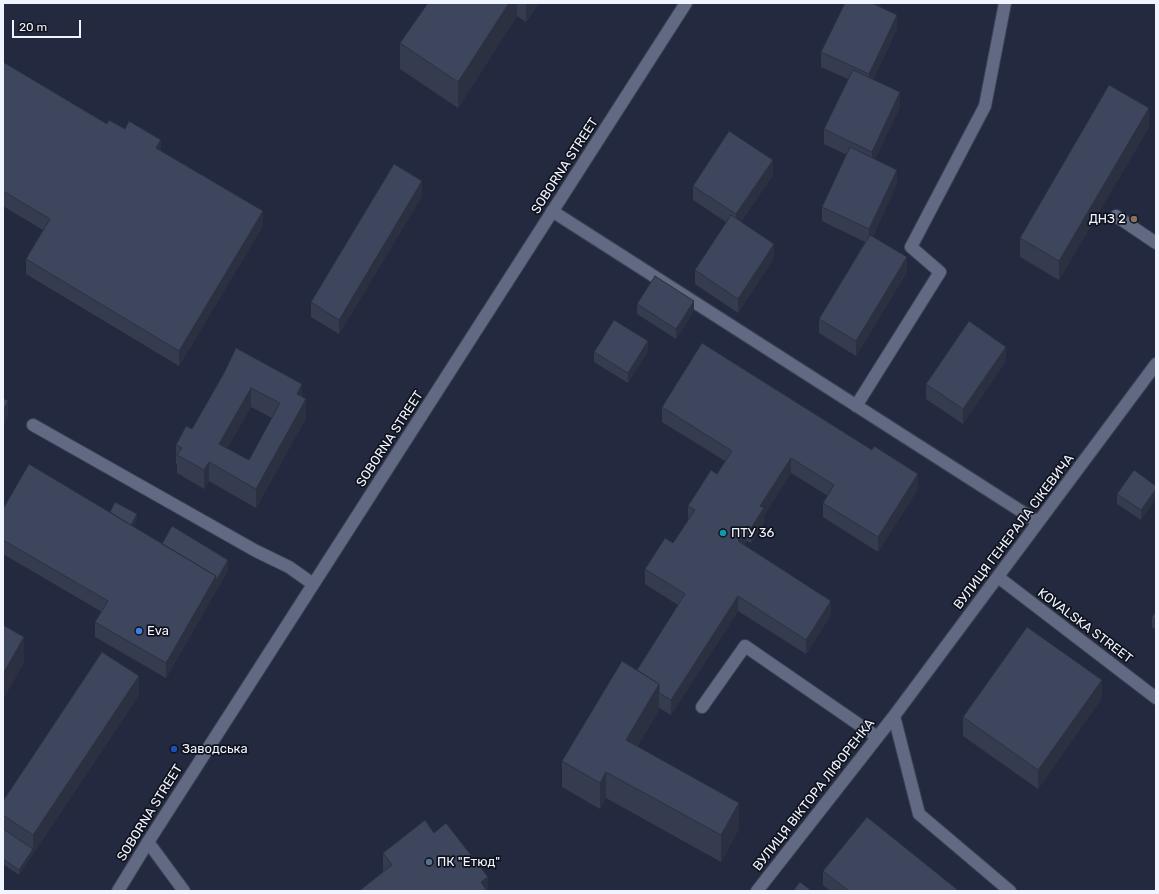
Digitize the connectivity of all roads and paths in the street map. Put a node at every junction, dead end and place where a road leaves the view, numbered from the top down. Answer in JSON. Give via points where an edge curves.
{"nodes":[{"id":1,"x":686,"y":3,"type":"edge"},
{"id":2,"x":1005,"y":3,"type":"edge"},
{"id":3,"x":552,"y":211,"type":"junction"},
{"id":4,"x":1116,"y":216,"type":"dead end"},
{"id":5,"x":1156,"y":243,"type":"edge"},
{"id":6,"x":1156,"y":364,"type":"edge"},
{"id":7,"x":856,"y":406,"type":"junction"},
{"id":8,"x":33,"y":425,"type":"dead end"},
{"id":9,"x":1038,"y":522,"type":"junction"},
{"id":10,"x":998,"y":577,"type":"junction"},
{"id":11,"x":313,"y":584,"type":"junction"},
{"id":12,"x":1156,"y":698,"type":"edge"},
{"id":13,"x":702,"y":707,"type":"dead end"},
{"id":14,"x":894,"y":716,"type":"junction"},
{"id":15,"x":877,"y":736,"type":"junction"},
{"id":16,"x":148,"y":842,"type":"junction"},
{"id":17,"x":118,"y":891,"type":"edge"},
{"id":18,"x":184,"y":891,"type":"edge"},
{"id":19,"x":757,"y":891,"type":"edge"},
{"id":20,"x":1010,"y":891,"type":"edge"}],
"edges":[{"from":1,"to":3,"type":"street","name":"SOBORNA STREET"},
{"from":2,"to":7,"type":"street","via":[[985,106],[911,247],[940,272]]},
{"from":3,"to":7,"type":"street"},
{"from":3,"to":11,"type":"street","name":"SOBORNA STREET"},
{"from":4,"to":5,"type":"street"},
{"from":6,"to":9,"type":"street","name":"ВУЛИЦЯ ГЕНЕРАЛА СІКЕВИЧА"},
{"from":7,"to":9,"type":"street"},
{"from":8,"to":11,"type":"street","via":[[288,567]]},
{"from":9,"to":10,"type":"street","name":"ВУЛИЦЯ ГЕНЕРАЛА СІКЕВИЧА"},
{"from":10,"to":12,"type":"street","name":"KOVALSKA STREET"},
{"from":10,"to":14,"type":"street","name":"ВУЛИЦЯ ГЕНЕРАЛА СІКЕВИЧА"},
{"from":11,"to":16,"type":"street","name":"SOBORNA STREET"},
{"from":13,"to":15,"type":"street","via":[[744,646]]},
{"from":14,"to":15,"type":"street","name":"ВУЛИЦЯ ВІКТОРА ЛІФОРЕНКА"},
{"from":14,"to":20,"type":"street","via":[[919,814]]},
{"from":15,"to":19,"type":"street","name":"ВУЛИЦЯ ВІКТОРА ЛІФОРЕНКА"},
{"from":16,"to":17,"type":"street","name":"SOBORNA STREET"},
{"from":16,"to":18,"type":"street"}]}
